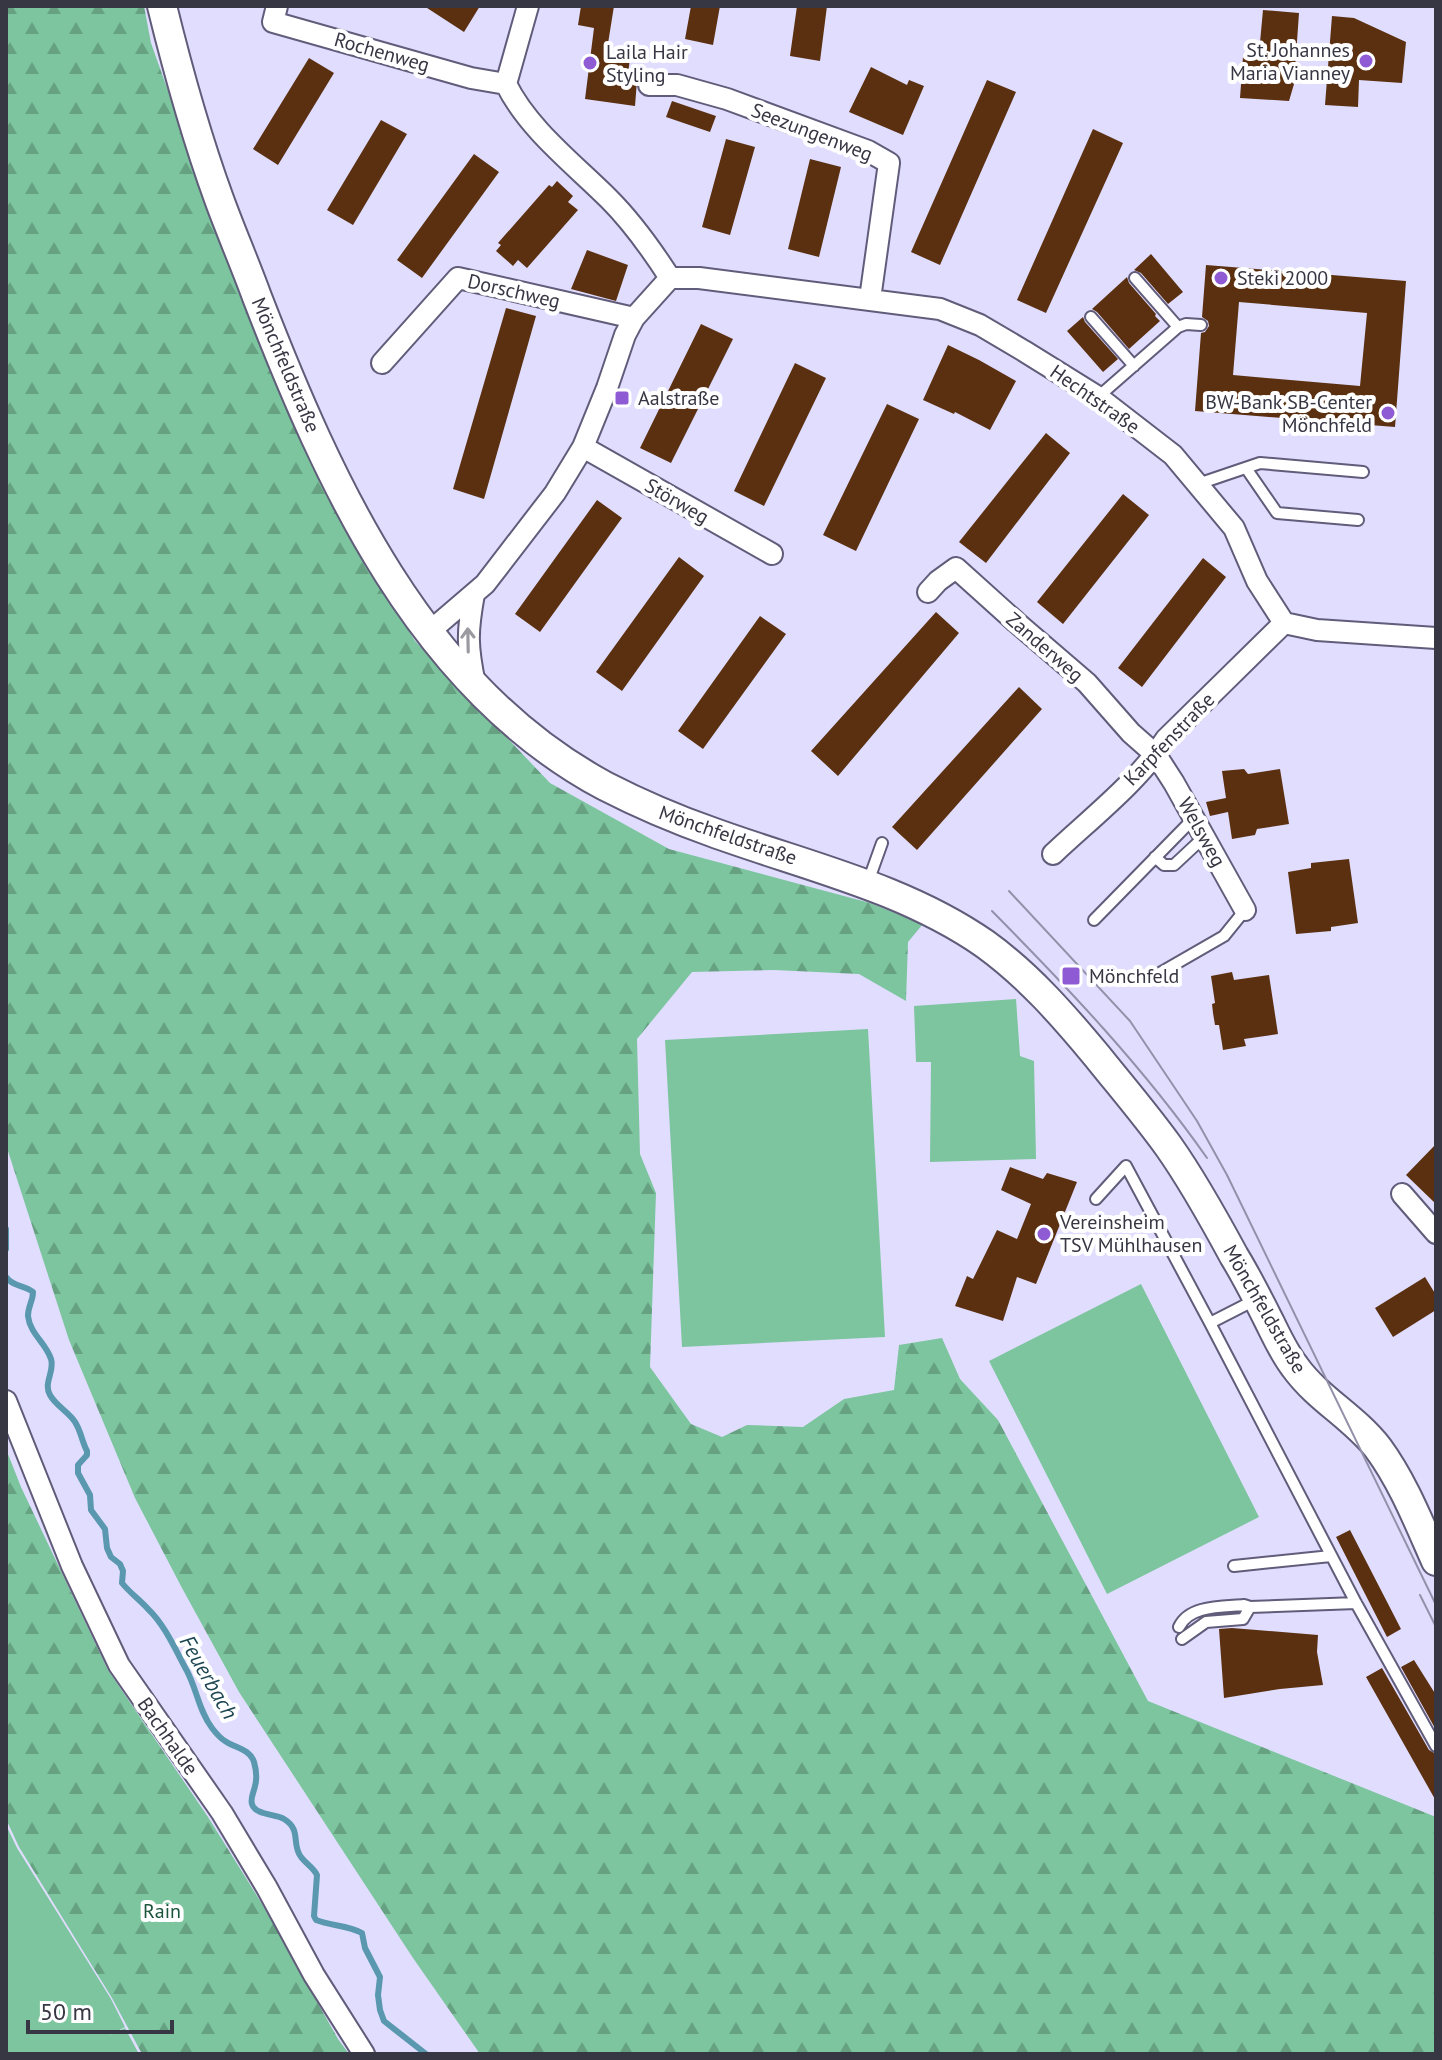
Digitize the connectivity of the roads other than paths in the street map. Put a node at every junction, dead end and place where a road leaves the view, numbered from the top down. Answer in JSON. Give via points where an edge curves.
{"nodes":[{"id":1,"x":162,"y":6,"type":"edge"},
{"id":2,"x":277,"y":6,"type":"edge"},
{"id":3,"x":528,"y":6,"type":"edge"},
{"id":4,"x":506,"y":84,"type":"junction"},
{"id":5,"x":649,"y":85,"type":"dead end"},
{"id":6,"x":670,"y":278,"type":"junction"},
{"id":7,"x":1135,"y":278,"type":"dead end"},
{"id":8,"x":870,"y":299,"type":"junction"},
{"id":9,"x":1091,"y":317,"type":"dead end"},
{"id":10,"x":634,"y":318,"type":"junction"},
{"id":11,"x":1201,"y":325,"type":"dead end"},
{"id":12,"x":1178,"y":327,"type":"junction"},
{"id":13,"x":382,"y":363,"type":"dead end"},
{"id":14,"x":1134,"y":366,"type":"junction"},
{"id":15,"x":1098,"y":397,"type":"junction"},
{"id":16,"x":583,"y":447,"type":"junction"},
{"id":17,"x":1246,"y":468,"type":"junction"},
{"id":18,"x":1363,"y":472,"type":"dead end"},
{"id":19,"x":1198,"y":484,"type":"junction"},
{"id":20,"x":1358,"y":520,"type":"dead end"},
{"id":21,"x":772,"y":554,"type":"dead end"},
{"id":22,"x":928,"y":592,"type":"dead end"},
{"id":23,"x":474,"y":594,"type":"junction"},
{"id":24,"x":1284,"y":623,"type":"junction"},
{"id":25,"x":429,"y":632,"type":"junction"},
{"id":26,"x":1436,"y":638,"type":"edge"},
{"id":27,"x":475,"y":685,"type":"junction"},
{"id":28,"x":1156,"y":755,"type":"junction"},
{"id":29,"x":1193,"y":819,"type":"junction"},
{"id":30,"x":1204,"y":837,"type":"junction"},
{"id":31,"x":882,"y":843,"type":"dead end"},
{"id":32,"x":1053,"y":854,"type":"dead end"},
{"id":33,"x":1155,"y":857,"type":"junction"},
{"id":34,"x":867,"y":884,"type":"junction"},
{"id":35,"x":1245,"y":910,"type":"joint"},
{"id":36,"x":1094,"y":920,"type":"dead end"},
{"id":37,"x":1158,"y":974,"type":"dead end"},
{"id":38,"x":1402,"y":1194,"type":"dead end"},
{"id":39,"x":1096,"y":1199,"type":"dead end"},
{"id":40,"x":1436,"y":1233,"type":"edge"},
{"id":41,"x":1257,"y":1299,"type":"junction"},
{"id":42,"x":1210,"y":1323,"type":"junction"},
{"id":43,"x":6,"y":1401,"type":"edge"},
{"id":44,"x":1331,"y":1556,"type":"junction"},
{"id":45,"x":1436,"y":1561,"type":"edge"},
{"id":46,"x":1234,"y":1566,"type":"dead end"},
{"id":47,"x":1356,"y":1603,"type":"junction"},
{"id":48,"x":1250,"y":1607,"type":"junction"},
{"id":49,"x":1179,"y":1627,"type":"dead end"},
{"id":50,"x":1182,"y":1639,"type":"dead end"},
{"id":51,"x":1436,"y":1746,"type":"edge"},
{"id":52,"x":364,"y":2054,"type":"edge"}],
"edges":[{"from":1,"to":25,"type":"main road","name":"Mönchfeldstraße","via":[[218,196],[301,405],[381,562]]},
{"from":2,"to":4,"type":"street","name":"Rochenweg","via":[[273,22]]},
{"from":3,"to":4,"type":"street"},
{"from":4,"to":6,"type":"street","via":[[515,103],[611,200]]},
{"from":5,"to":8,"type":"street","name":"Seezungenweg","via":[[677,85],[727,99],[889,163]]},
{"from":6,"to":8,"type":"street","name":"Hechtstraße"},
{"from":6,"to":10,"type":"street"},
{"from":7,"to":12,"type":"lane"},
{"from":8,"to":15,"type":"street","name":"Hechtstraße","via":[[940,309],[980,325]]},
{"from":9,"to":14,"type":"lane"},
{"from":10,"to":13,"type":"street","name":"Dorschweg","via":[[458,278]]},
{"from":10,"to":16,"type":"street"},
{"from":11,"to":12,"type":"lane"},
{"from":12,"to":14,"type":"lane"},
{"from":14,"to":15,"type":"lane"},
{"from":15,"to":19,"type":"street","name":"Hechtstraße","via":[[1173,455]]},
{"from":16,"to":21,"type":"street","name":"Störweg"},
{"from":16,"to":23,"type":"street","via":[[555,493]]},
{"from":17,"to":18,"type":"lane","via":[[1260,463]]},
{"from":17,"to":19,"type":"lane"},
{"from":17,"to":20,"type":"lane","via":[[1277,513]]},
{"from":19,"to":24,"type":"street","name":"Hechtstraße","via":[[1234,528],[1257,581]]},
{"from":22,"to":28,"type":"street","name":"Zanderweg","via":[[956,568],[1087,683]]},
{"from":23,"to":25,"type":"street"},
{"from":27,"to":23,"type":"street","one_way":true,"via":[[468,650]]},
{"from":24,"to":26,"type":"street"},
{"from":24,"to":28,"type":"street","name":"Karpfenstraße"},
{"from":25,"to":27,"type":"main road","name":"Mönchfeldstraße"},
{"from":27,"to":34,"type":"main road","name":"Mönchfeldstraße","via":[[557,758],[603,785],[712,833]]},
{"from":28,"to":29,"type":"street","name":"Welsweg"},
{"from":28,"to":32,"type":"street","name":"Karpfenstraße"},
{"from":29,"to":30,"type":"street","name":"Welsweg"},
{"from":29,"to":33,"type":"lane"},
{"from":30,"to":33,"type":"lane","via":[[1174,865]]},
{"from":30,"to":35,"type":"street","name":"Welsweg"},
{"from":31,"to":34,"type":"lane"},
{"from":33,"to":36,"type":"lane"},
{"from":34,"to":41,"type":"main road","name":"Mönchfeldstraße","via":[[955,924],[1038,989],[1170,1149]]},
{"from":35,"to":37,"type":"lane","via":[[1224,936]]},
{"from":38,"to":40,"type":"street"},
{"from":39,"to":42,"type":"lane","via":[[1126,1166]]},
{"from":41,"to":42,"type":"lane"},
{"from":41,"to":45,"type":"main road","name":"Mönchfeldstraße","via":[[1308,1384],[1377,1448]]},
{"from":42,"to":44,"type":"lane"},
{"from":43,"to":52,"type":"street","name":"Bachhalde","via":[[72,1566],[119,1665],[222,1813]]},
{"from":44,"to":46,"type":"lane"},
{"from":44,"to":47,"type":"lane"},
{"from":47,"to":48,"type":"lane"},
{"from":47,"to":51,"type":"lane"},
{"from":48,"to":49,"type":"lane","via":[[1200,1610],[1183,1617]]},
{"from":48,"to":50,"type":"lane","via":[[1243,1619],[1206,1622]]}]}
